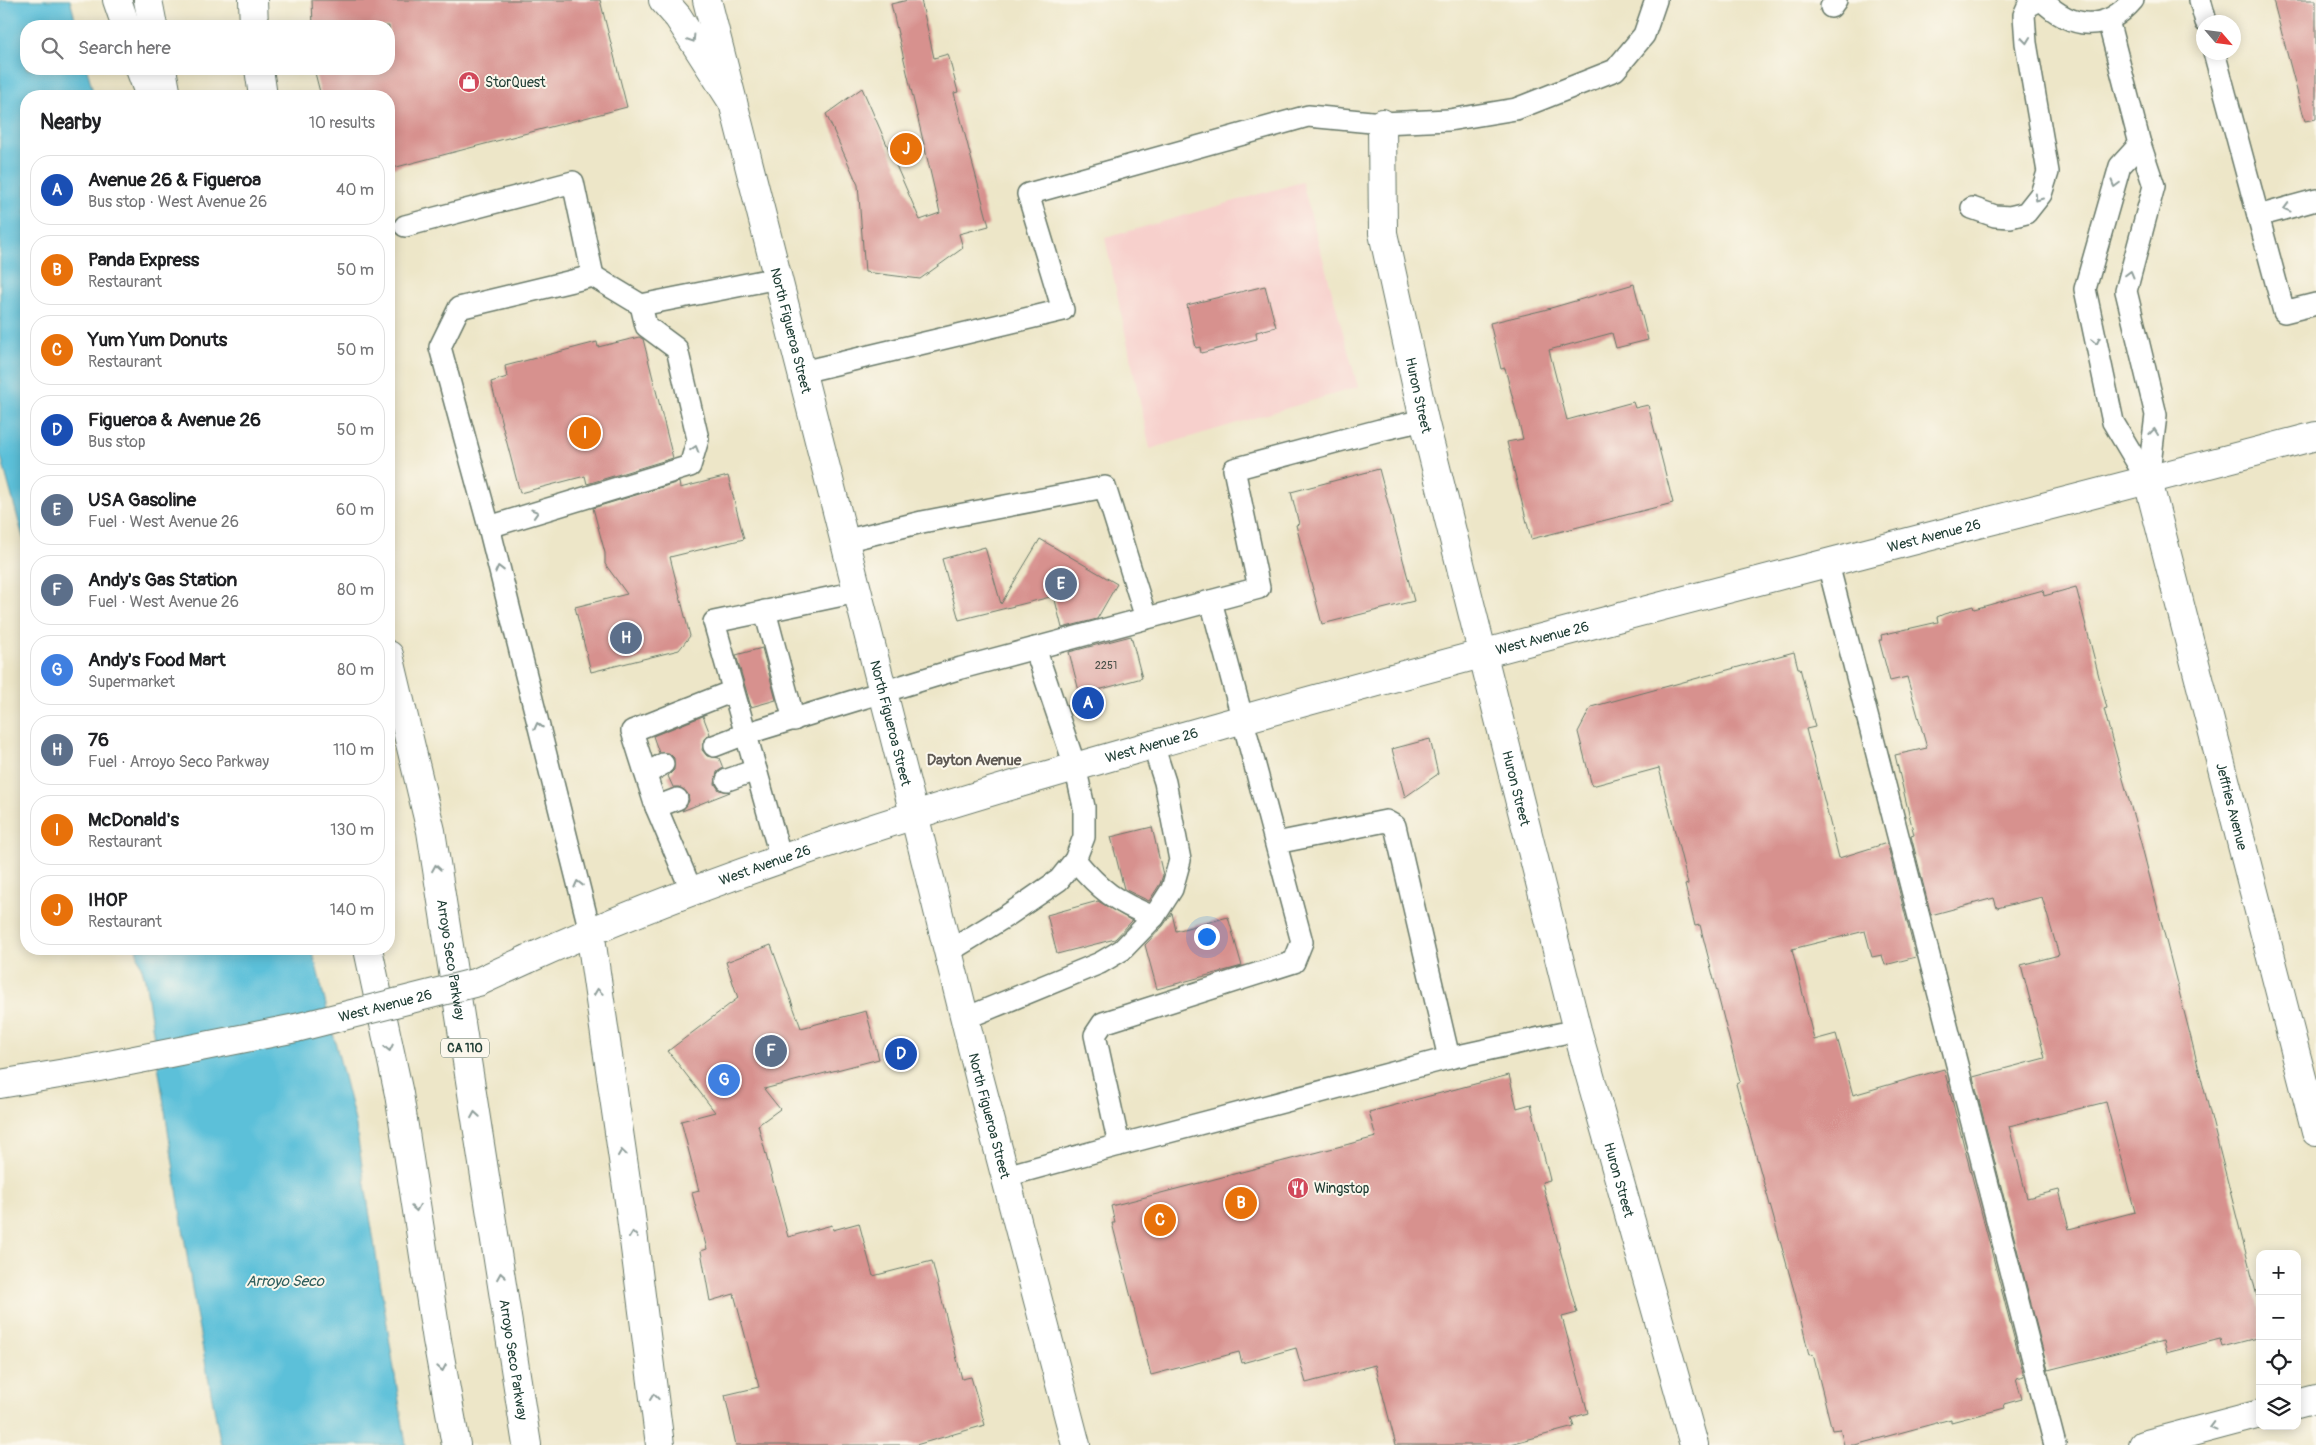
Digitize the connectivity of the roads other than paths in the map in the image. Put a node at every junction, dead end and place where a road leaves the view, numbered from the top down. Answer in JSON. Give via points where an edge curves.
{"nodes":[{"id":1,"x":118,"y":0,"type":"edge"},
{"id":2,"x":148,"y":0,"type":"edge"},
{"id":3,"x":253,"y":0,"type":"edge"},
{"id":4,"x":663,"y":0,"type":"edge"},
{"id":5,"x":707,"y":0,"type":"edge"},
{"id":6,"x":1656,"y":0,"type":"edge"},
{"id":7,"x":2041,"y":0,"type":"edge"},
{"id":8,"x":2133,"y":0,"type":"edge"},
{"id":9,"x":2200,"y":0,"type":"edge"},
{"id":10,"x":2204,"y":15,"type":"edge"},
{"id":11,"x":124,"y":20,"type":"edge"},
{"id":12,"x":152,"y":20,"type":"edge"},
{"id":13,"x":254,"y":20,"type":"edge"},
{"id":14,"x":2108,"y":20,"type":"junction"},
{"id":15,"x":2216,"y":60,"type":"edge"},
{"id":16,"x":142,"y":75,"type":"edge"},
{"id":17,"x":163,"y":75,"type":"edge"},
{"id":18,"x":260,"y":75,"type":"edge"},
{"id":19,"x":148,"y":90,"type":"edge"},
{"id":20,"x":166,"y":90,"type":"edge"},
{"id":21,"x":262,"y":90,"type":"edge"},
{"id":22,"x":733,"y":103,"type":"junction"},
{"id":23,"x":1382,"y":123,"type":"junction"},
{"id":24,"x":2140,"y":144,"type":"junction"},
{"id":25,"x":2316,"y":200,"type":"edge"},
{"id":26,"x":1972,"y":208,"type":"dead end"},
{"id":27,"x":2258,"y":216,"type":"junction"},
{"id":28,"x":405,"y":226,"type":"dead end"},
{"id":29,"x":594,"y":276,"type":"junction"},
{"id":30,"x":778,"y":278,"type":"junction"},
{"id":31,"x":641,"y":304,"type":"junction"},
{"id":32,"x":2316,"y":304,"type":"edge"},
{"id":33,"x":802,"y":372,"type":"junction"},
{"id":34,"x":1424,"y":420,"type":"junction"},
{"id":35,"x":2316,"y":436,"type":"edge"},
{"id":36,"x":2148,"y":480,"type":"junction"},
{"id":37,"x":489,"y":527,"type":"junction"},
{"id":38,"x":844,"y":541,"type":"junction"},
{"id":39,"x":1828,"y":564,"type":"junction"},
{"id":40,"x":857,"y":592,"type":"junction"},
{"id":41,"x":1211,"y":601,"type":"junction"},
{"id":42,"x":766,"y":611,"type":"junction"},
{"id":43,"x":1146,"y":618,"type":"junction"},
{"id":44,"x":1035,"y":648,"type":"junction"},
{"id":45,"x":1481,"y":653,"type":"junction"},
{"id":46,"x":395,"y":680,"type":"edge"},
{"id":47,"x":733,"y":691,"type":"junction"},
{"id":48,"x":883,"y":693,"type":"junction"},
{"id":49,"x":1244,"y":719,"type":"junction"},
{"id":50,"x":794,"y":720,"type":"junction"},
{"id":51,"x":746,"y":734,"type":"junction"},
{"id":52,"x":1153,"y":745,"type":"junction"},
{"id":53,"x":714,"y":746,"type":"dead end"},
{"id":54,"x":1075,"y":766,"type":"junction"},
{"id":55,"x":756,"y":770,"type":"junction"},
{"id":56,"x":727,"y":780,"type":"dead end"},
{"id":57,"x":677,"y":799,"type":"dead end"},
{"id":58,"x":656,"y":807,"type":"junction"},
{"id":59,"x":914,"y":814,"type":"junction"},
{"id":60,"x":1276,"y":843,"type":"junction"},
{"id":61,"x":781,"y":859,"type":"junction"},
{"id":62,"x":1075,"y":860,"type":"junction"},
{"id":63,"x":692,"y":892,"type":"junction"},
{"id":64,"x":1154,"y":917,"type":"junction"},
{"id":65,"x":590,"y":931,"type":"junction"},
{"id":66,"x":948,"y":952,"type":"junction"},
{"id":67,"x":369,"y":955,"type":"edge"},
{"id":68,"x":966,"y":1018,"type":"junction"},
{"id":69,"x":1577,"y":1030,"type":"junction"},
{"id":70,"x":1449,"y":1058,"type":"junction"},
{"id":71,"x":0,"y":1084,"type":"edge"},
{"id":72,"x":2316,"y":1132,"type":"edge"},
{"id":73,"x":1119,"y":1145,"type":"junction"},
{"id":74,"x":1006,"y":1176,"type":"junction"},
{"id":75,"x":2316,"y":1399,"type":"edge"},
{"id":76,"x":2301,"y":1403,"type":"edge"},
{"id":77,"x":2256,"y":1415,"type":"edge"},
{"id":78,"x":456,"y":1445,"type":"edge"},
{"id":79,"x":528,"y":1445,"type":"edge"},
{"id":80,"x":660,"y":1445,"type":"edge"},
{"id":81,"x":1076,"y":1445,"type":"edge"},
{"id":82,"x":1694,"y":1445,"type":"edge"},
{"id":83,"x":2055,"y":1445,"type":"edge"},
{"id":84,"x":2143,"y":1445,"type":"edge"}],
"edges":[{"from":1,"to":11,"type":"main road"},
{"from":2,"to":12,"type":"main road"},
{"from":3,"to":13,"type":"main road"},
{"from":4,"to":22,"type":"main road","one_way":true,"via":[[678,17]]},
{"from":5,"to":22,"type":"main road","name":"North Figueroa Street"},
{"from":6,"to":23,"type":"lane","via":[[1644,36],[1615,70],[1516,109],[1449,120]]},
{"from":7,"to":14,"type":"lane","via":[[2055,13],[2071,21],[2090,24]]},
{"from":7,"to":26,"type":"lane","one_way":true,"via":[[2028,6],[2024,15],[2048,172],[2042,194],[2026,213],[2010,217]]},
{"from":8,"to":14,"type":"lane"},
{"from":9,"to":10,"type":"lane"},
{"from":14,"to":24,"type":"lane"},
{"from":15,"to":27,"type":"lane"},
{"from":16,"to":19,"type":"main road"},
{"from":17,"to":20,"type":"main road"},
{"from":18,"to":21,"type":"main road"},
{"from":22,"to":30,"type":"main road","name":"North Figueroa Street"},
{"from":23,"to":33,"type":"lane","via":[[1308,116],[1028,194],[1063,310]]},
{"from":23,"to":34,"type":"main road","name":"Huron Street","via":[[1383,234]]},
{"from":36,"to":24,"type":"lane","one_way":true,"via":[[2156,415],[2126,291],[2154,186]]},
{"from":24,"to":36,"type":"lane","one_way":true,"via":[[2120,166],[2085,289],[2113,422]]},
{"from":25,"to":27,"type":"lane","one_way":true},
{"from":27,"to":32,"type":"lane","via":[[2284,312]]},
{"from":28,"to":29,"type":"lane","via":[[573,182]]},
{"from":29,"to":31,"type":"lane"},
{"from":29,"to":37,"type":"lane","via":[[460,308],[440,347]]},
{"from":30,"to":31,"type":"lane"},
{"from":30,"to":33,"type":"main road","name":"North Figueroa Street"},
{"from":37,"to":31,"type":"lane","one_way":true,"via":[[690,466],[698,439],[677,349],[646,326]]},
{"from":33,"to":38,"type":"main road","name":"North Figueroa Street"},
{"from":34,"to":41,"type":"lane","via":[[1234,469],[1259,588]]},
{"from":34,"to":45,"type":"main road","name":"Huron Street"},
{"from":35,"to":36,"type":"main road","name":"West Avenue 26"},
{"from":36,"to":39,"type":"main road","name":"West Avenue 26"},
{"from":36,"to":72,"type":"main road","name":"Jeffries Avenue"},
{"from":65,"to":37,"type":"lane","one_way":true},
{"from":38,"to":40,"type":"main road","name":"North Figueroa Street"},
{"from":38,"to":43,"type":"lane","via":[[922,522],[1104,487]]},
{"from":39,"to":45,"type":"main road","name":"West Avenue 26"},
{"from":39,"to":83,"type":"lane"},
{"from":40,"to":42,"type":"lane"},
{"from":40,"to":48,"type":"main road","name":"North Figueroa Street"},
{"from":41,"to":43,"type":"lane"},
{"from":41,"to":49,"type":"lane"},
{"from":42,"to":47,"type":"lane","via":[[714,622]]},
{"from":42,"to":50,"type":"lane"},
{"from":43,"to":44,"type":"lane"},
{"from":44,"to":48,"type":"lane"},
{"from":44,"to":54,"type":"lane"},
{"from":45,"to":49,"type":"main road","name":"West Avenue 26"},
{"from":45,"to":69,"type":"main road","name":"Huron Street"},
{"from":79,"to":46,"type":"main road","name":"Arroyo Seco Parkway","number":"CA 110","one_way":true,"via":[[431,831]]},
{"from":47,"to":51,"type":"lane"},
{"from":47,"to":58,"type":"lane","via":[[632,731],[655,769]]},
{"from":48,"to":50,"type":"lane"},
{"from":48,"to":59,"type":"main road","name":"North Figueroa Street"},
{"from":49,"to":52,"type":"main road","name":"West Avenue 26"},
{"from":49,"to":60,"type":"lane"},
{"from":50,"to":51,"type":"lane"},
{"from":51,"to":53,"type":"lane"},
{"from":51,"to":55,"type":"lane"},
{"from":52,"to":54,"type":"main road","name":"West Avenue 26"},
{"from":52,"to":64,"type":"lane","via":[[1165,782],[1180,860],[1172,889]]},
{"from":54,"to":59,"type":"main road","name":"West Avenue 26"},
{"from":54,"to":62,"type":"lane","via":[[1084,807],[1084,837]]},
{"from":55,"to":56,"type":"lane"},
{"from":55,"to":61,"type":"lane"},
{"from":57,"to":58,"type":"lane"},
{"from":58,"to":63,"type":"lane"},
{"from":59,"to":61,"type":"main road","name":"West Avenue 26"},
{"from":59,"to":66,"type":"main road","name":"North Figueroa Street"},
{"from":60,"to":70,"type":"lane","via":[[1386,820],[1395,826]]},
{"from":60,"to":73,"type":"lane","via":[[1302,942],[1294,962],[1103,1023],[1096,1035]]},
{"from":61,"to":63,"type":"main road","name":"West Avenue 26"},
{"from":62,"to":64,"type":"lane","via":[[1096,885],[1126,906]]},
{"from":62,"to":66,"type":"lane","via":[[1059,880]]},
{"from":63,"to":65,"type":"main road","name":"West Avenue 26"},
{"from":64,"to":68,"type":"lane","via":[[1122,950],[1100,963]]},
{"from":65,"to":71,"type":"main road","name":"West Avenue 26","bridge":true,"via":[[478,982],[296,1028]]},
{"from":80,"to":65,"type":"main road","one_way":true},
{"from":66,"to":68,"type":"main road","name":"North Figueroa Street"},
{"from":67,"to":78,"type":"main road","one_way":true,"via":[[399,1094]]},
{"from":68,"to":74,"type":"main road","name":"North Figueroa Street"},
{"from":69,"to":70,"type":"lane"},
{"from":69,"to":82,"type":"main road","name":"Huron Street"},
{"from":70,"to":73,"type":"lane"},
{"from":73,"to":74,"type":"lane"},
{"from":74,"to":81,"type":"main road","name":"North Figueroa Street"},
{"from":75,"to":76,"type":"main road"},
{"from":77,"to":84,"type":"main road","one_way":true}]}
